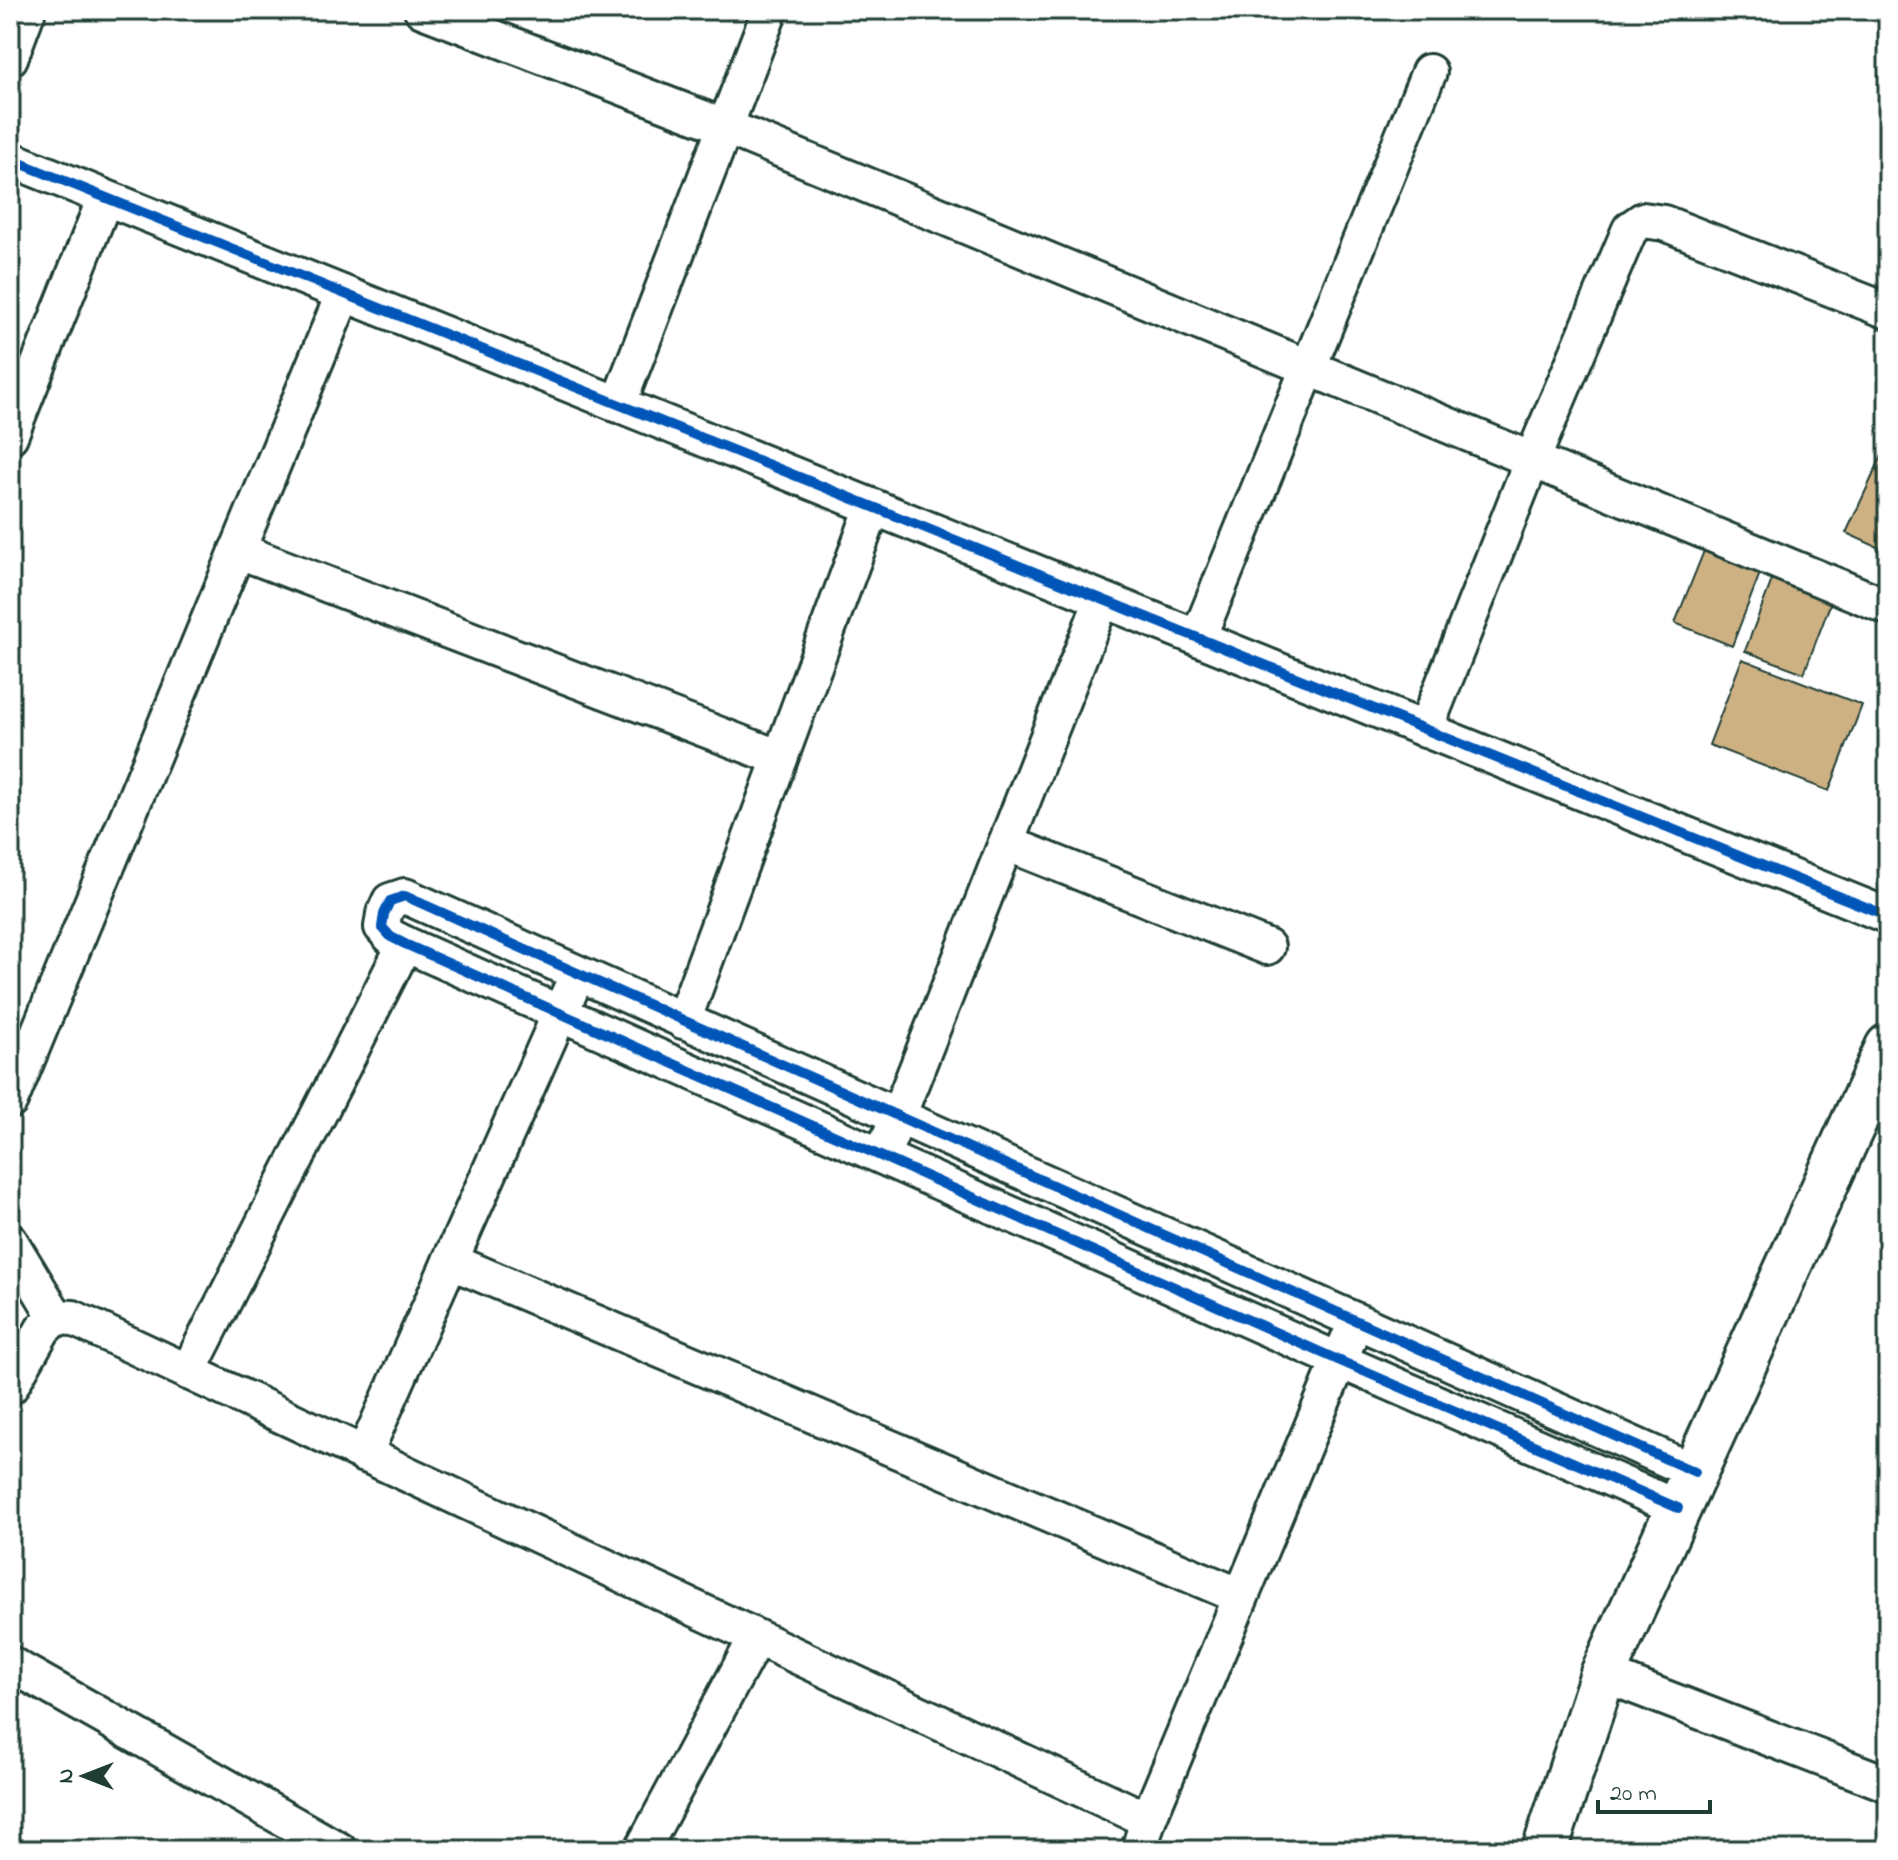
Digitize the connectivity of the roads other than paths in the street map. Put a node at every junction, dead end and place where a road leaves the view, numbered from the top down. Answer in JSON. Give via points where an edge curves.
{"nodes":[{"id":1,"x":28,"y":10,"type":"edge"},
{"id":2,"x":422,"y":10,"type":"edge"},
{"id":3,"x":770,"y":10,"type":"edge"},
{"id":4,"x":10,"y":58,"type":"edge"},
{"id":5,"x":1429,"y":72,"type":"dead end"},
{"id":6,"x":726,"y":127,"type":"junction"},
{"id":7,"x":10,"y":159,"type":"edge"},
{"id":8,"x":105,"y":198,"type":"junction"},
{"id":9,"x":343,"y":295,"type":"junction"},
{"id":10,"x":1888,"y":311,"type":"edge"},
{"id":11,"x":1308,"y":368,"type":"junction"},
{"id":12,"x":618,"y":405,"type":"junction"},
{"id":13,"x":10,"y":436,"type":"edge"},
{"id":14,"x":1532,"y":460,"type":"junction"},
{"id":15,"x":873,"y":507,"type":"junction"},
{"id":16,"x":237,"y":550,"type":"junction"},
{"id":17,"x":1102,"y":600,"type":"junction"},
{"id":18,"x":1888,"y":607,"type":"edge"},
{"id":19,"x":1198,"y":638,"type":"junction"},
{"id":20,"x":1425,"y":730,"type":"junction"},
{"id":21,"x":780,"y":758,"type":"junction"},
{"id":22,"x":1006,"y":843,"type":"junction"},
{"id":23,"x":1888,"y":916,"type":"edge"},
{"id":24,"x":405,"y":944,"type":"junction"},
{"id":25,"x":1267,"y":947,"type":"dead end"},
{"id":26,"x":577,"y":973,"type":"junction"},
{"id":27,"x":561,"y":1013,"type":"junction"},
{"id":28,"x":683,"y":1021,"type":"junction"},
{"id":29,"x":1888,"y":1047,"type":"edge"},
{"id":30,"x":10,"y":1101,"type":"edge"},
{"id":31,"x":898,"y":1117,"type":"junction"},
{"id":32,"x":881,"y":1157,"type":"junction"},
{"id":33,"x":10,"y":1241,"type":"edge"},
{"id":34,"x":450,"y":1261,"type":"junction"},
{"id":35,"x":56,"y":1317,"type":"junction"},
{"id":36,"x":1356,"y":1321,"type":"junction"},
{"id":37,"x":1338,"y":1360,"type":"junction"},
{"id":38,"x":188,"y":1372,"type":"junction"},
{"id":39,"x":10,"y":1387,"type":"edge"},
{"id":40,"x":364,"y":1455,"type":"junction"},
{"id":41,"x":1686,"y":1490,"type":"junction"},
{"id":42,"x":1240,"y":1596,"type":"junction"},
{"id":43,"x":756,"y":1638,"type":"junction"},
{"id":44,"x":10,"y":1664,"type":"edge"},
{"id":45,"x":1603,"y":1674,"type":"junction"},
{"id":46,"x":1888,"y":1784,"type":"edge"},
{"id":47,"x":1143,"y":1835,"type":"edge"},
{"id":48,"x":339,"y":1850,"type":"edge"},
{"id":49,"x":642,"y":1850,"type":"edge"},
{"id":50,"x":1545,"y":1850,"type":"edge"}],
"edges":[{"from":1,"to":4,"type":"street"},
{"from":2,"to":6,"type":"street"},
{"from":3,"to":6,"type":"street"},
{"from":5,"to":11,"type":"street"},
{"from":6,"to":11,"type":"street"},
{"from":6,"to":12,"type":"street"},
{"from":7,"to":8,"type":"street"},
{"from":8,"to":9,"type":"street"},
{"from":8,"to":13,"type":"street"},
{"from":9,"to":12,"type":"street"},
{"from":9,"to":16,"type":"street"},
{"from":10,"to":14,"type":"street","via":[[1664,223],[1643,220],[1630,229]]},
{"from":11,"to":14,"type":"street"},
{"from":11,"to":19,"type":"street"},
{"from":12,"to":15,"type":"street"},
{"from":14,"to":18,"type":"street"},
{"from":14,"to":20,"type":"street"},
{"from":15,"to":17,"type":"street"},
{"from":15,"to":21,"type":"street"},
{"from":16,"to":21,"type":"street"},
{"from":16,"to":30,"type":"street"},
{"from":17,"to":19,"type":"street"},
{"from":17,"to":22,"type":"street"},
{"from":19,"to":20,"type":"street"},
{"from":20,"to":23,"type":"street"},
{"from":21,"to":28,"type":"street"},
{"from":22,"to":25,"type":"street"},
{"from":22,"to":31,"type":"street"},
{"from":24,"to":26,"type":"street","via":[[382,927],[390,901],[405,896]]},
{"from":24,"to":27,"type":"street"},
{"from":24,"to":38,"type":"street"},
{"from":26,"to":27,"type":"street"},
{"from":26,"to":28,"type":"street"},
{"from":27,"to":32,"type":"street"},
{"from":27,"to":34,"type":"street"},
{"from":28,"to":31,"type":"street"},
{"from":29,"to":41,"type":"main road"},
{"from":31,"to":32,"type":"street"},
{"from":31,"to":36,"type":"street"},
{"from":32,"to":37,"type":"street"},
{"from":33,"to":35,"type":"street"},
{"from":34,"to":40,"type":"street"},
{"from":34,"to":42,"type":"street"},
{"from":35,"to":38,"type":"street","via":[[73,1318]]},
{"from":35,"to":39,"type":"street","via":[[43,1329]]},
{"from":36,"to":37,"type":"street"},
{"from":36,"to":41,"type":"street"},
{"from":37,"to":41,"type":"street"},
{"from":37,"to":42,"type":"street"},
{"from":38,"to":40,"type":"street"},
{"from":40,"to":43,"type":"street"},
{"from":41,"to":45,"type":"main road"},
{"from":42,"to":47,"type":"street"},
{"from":43,"to":47,"type":"street"},
{"from":43,"to":49,"type":"street"},
{"from":44,"to":48,"type":"street"},
{"from":45,"to":46,"type":"street"},
{"from":45,"to":50,"type":"main road"}]}
